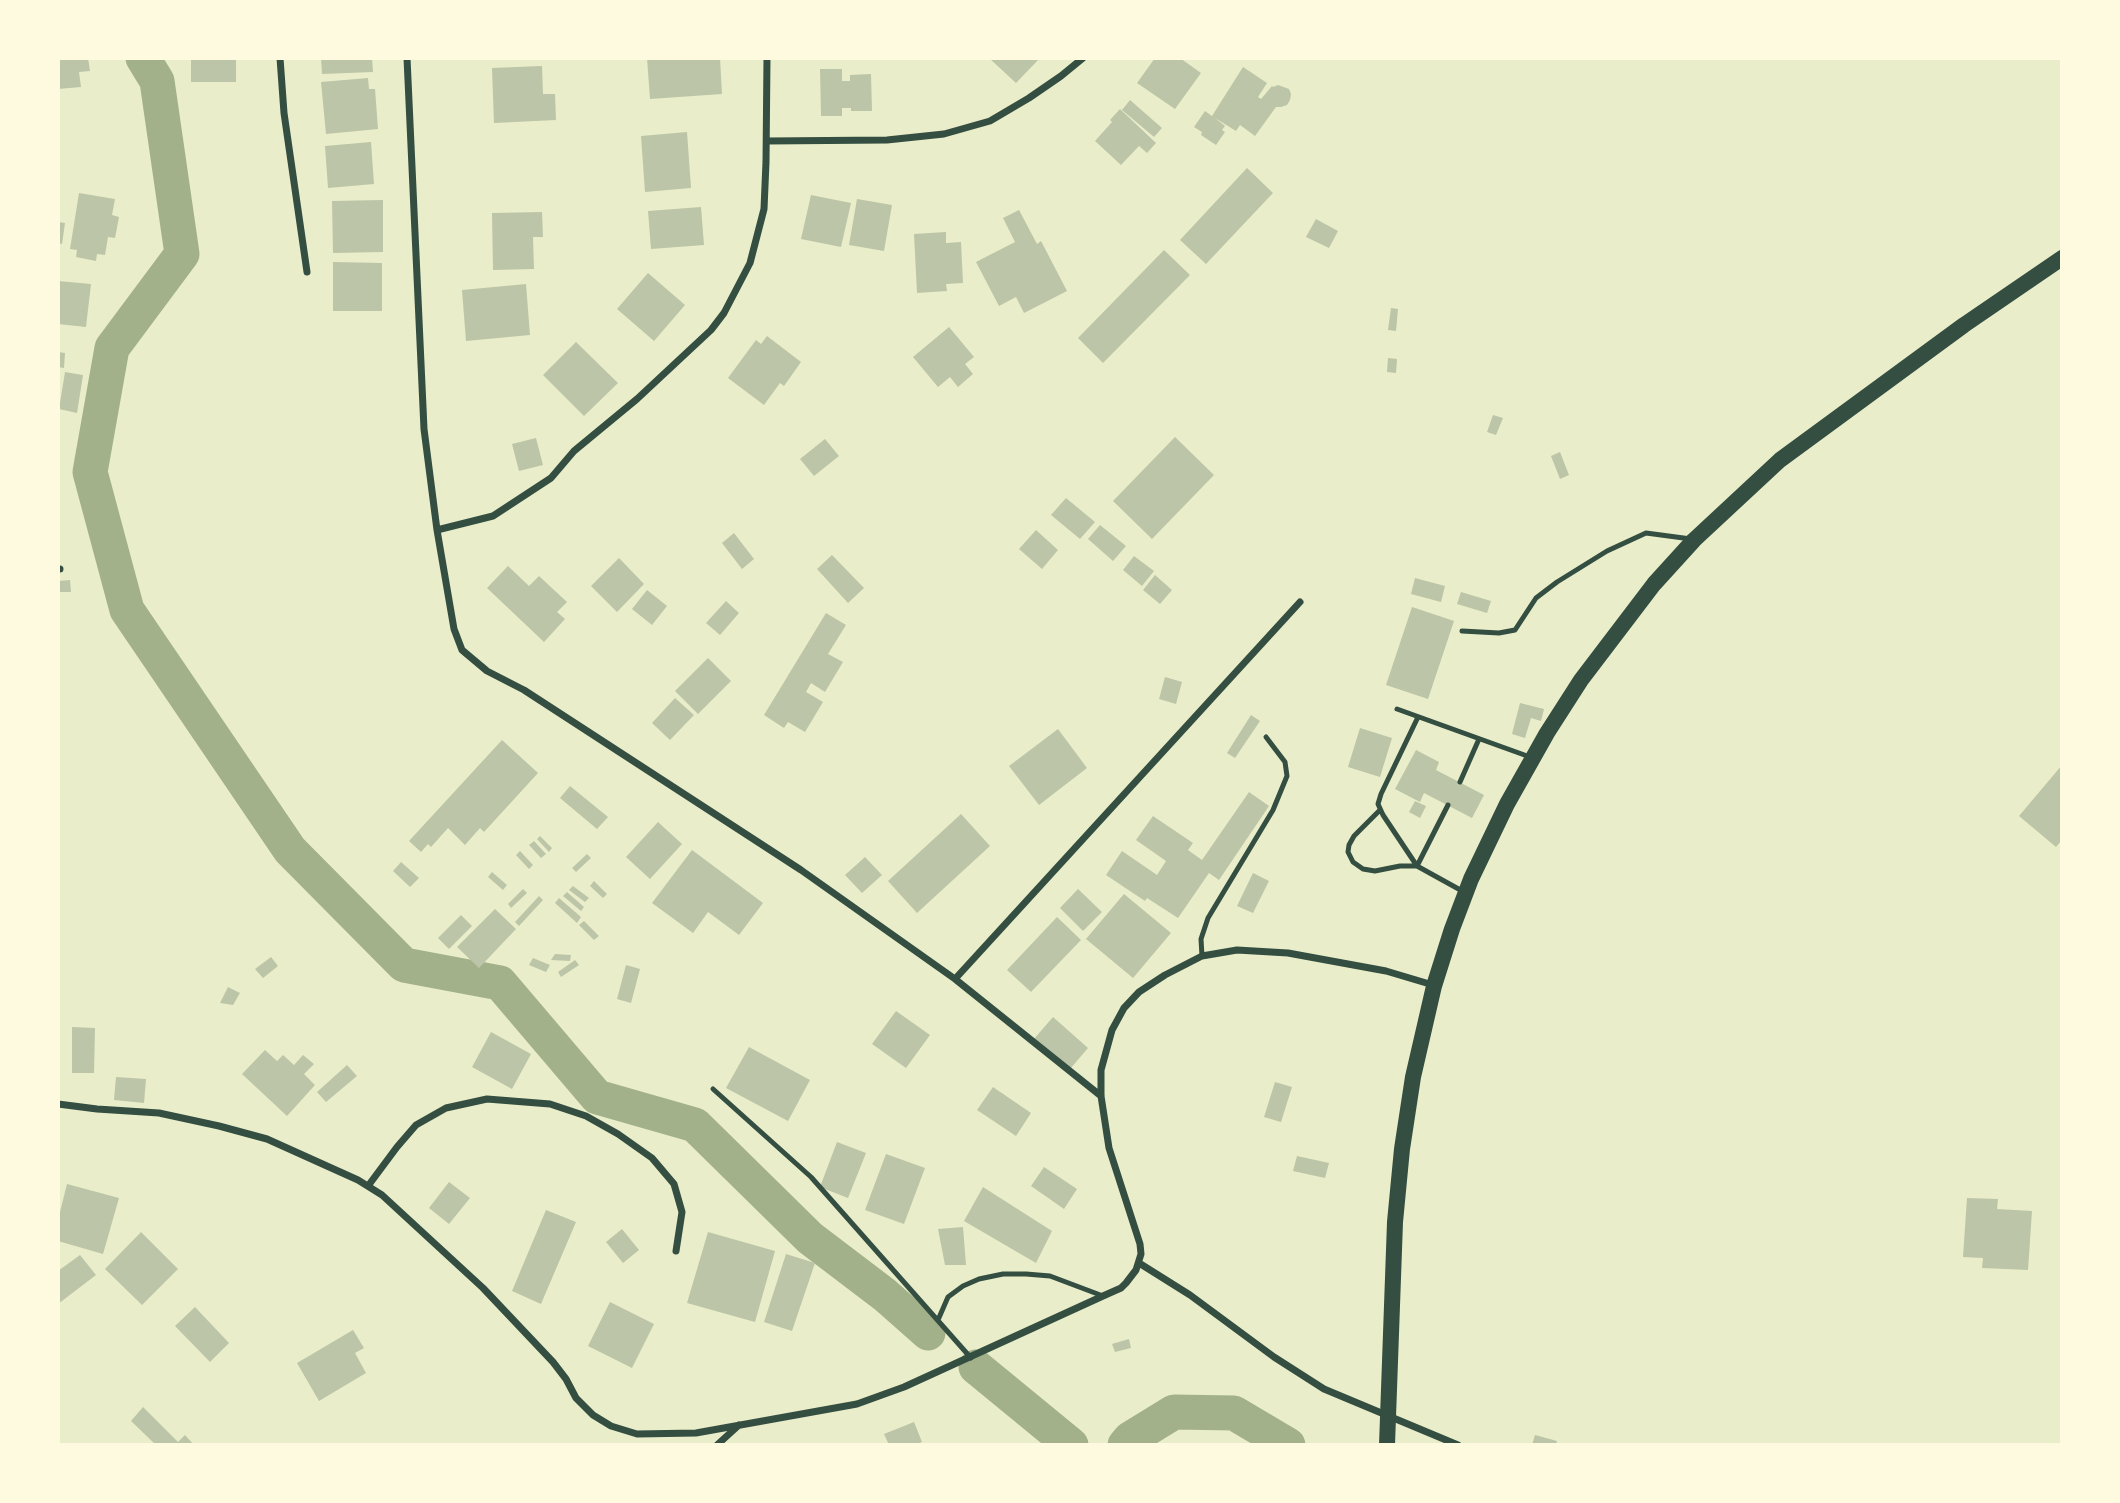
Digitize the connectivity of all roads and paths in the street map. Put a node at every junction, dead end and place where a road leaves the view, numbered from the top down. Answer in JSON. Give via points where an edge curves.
{"nodes":[{"id":1,"x":280,"y":58,"type":"edge"},
{"id":2,"x":407,"y":58,"type":"edge"},
{"id":3,"x":767,"y":58,"type":"edge"},
{"id":4,"x":1083,"y":58,"type":"edge"},
{"id":5,"x":767,"y":141,"type":"junction"},
{"id":6,"x":2062,"y":258,"type":"edge"},
{"id":7,"x":307,"y":272,"type":"dead end"},
{"id":8,"x":437,"y":530,"type":"junction"},
{"id":9,"x":1694,"y":540,"type":"junction"},
{"id":10,"x":1300,"y":602,"type":"dead end"},
{"id":11,"x":1462,"y":631,"type":"dead end"},
{"id":12,"x":1396,"y":709,"type":"dead end"},
{"id":13,"x":1418,"y":717,"type":"junction"},
{"id":14,"x":1266,"y":737,"type":"dead end"},
{"id":15,"x":1479,"y":739,"type":"junction"},
{"id":16,"x":1533,"y":758,"type":"junction"},
{"id":17,"x":1460,"y":782,"type":"dead end"},
{"id":18,"x":1448,"y":806,"type":"dead end"},
{"id":19,"x":1380,"y":810,"type":"junction"},
{"id":20,"x":1417,"y":866,"type":"junction"},
{"id":21,"x":1466,"y":893,"type":"junction"},
{"id":22,"x":1202,"y":956,"type":"junction"},
{"id":23,"x":955,"y":979,"type":"junction"},
{"id":24,"x":1434,"y":986,"type":"junction"},
{"id":25,"x":713,"y":1089,"type":"dead end"},
{"id":26,"x":1101,"y":1096,"type":"junction"},
{"id":27,"x":58,"y":1104,"type":"edge"},
{"id":28,"x":368,"y":1186,"type":"junction"},
{"id":29,"x":676,"y":1251,"type":"dead end"},
{"id":30,"x":1139,"y":1263,"type":"junction"},
{"id":31,"x":1103,"y":1296,"type":"junction"},
{"id":32,"x":937,"y":1320,"type":"junction"},
{"id":33,"x":971,"y":1358,"type":"junction"},
{"id":34,"x":740,"y":1424,"type":"junction"},
{"id":35,"x":717,"y":1445,"type":"edge"},
{"id":36,"x":1387,"y":1445,"type":"edge"},
{"id":37,"x":1458,"y":1445,"type":"edge"}],
"edges":[{"from":1,"to":7,"type":"street"},
{"from":2,"to":8,"type":"street","via":[[424,429]]},
{"from":3,"to":5,"type":"street"},
{"from":4,"to":5,"type":"street","via":[[990,121],[944,134],[887,140]]},
{"from":5,"to":8,"type":"street","via":[[764,209],[750,263],[710,330],[574,451],[551,478],[493,516]]},
{"from":6,"to":9,"type":"main road","via":[[1780,460]]},
{"from":8,"to":23,"type":"street","via":[[456,638],[473,660],[801,870]]},
{"from":9,"to":11,"type":"lane","via":[[1646,533],[1557,582],[1536,598],[1515,630]]},
{"from":9,"to":16,"type":"main road","via":[[1581,680]]},
{"from":10,"to":23,"type":"street"},
{"from":12,"to":13,"type":"lane"},
{"from":13,"to":15,"type":"lane"},
{"from":13,"to":19,"type":"lane","via":[[1381,793]]},
{"from":14,"to":22,"type":"lane","via":[[1285,762],[1287,776],[1273,810],[1208,918],[1201,939]]},
{"from":15,"to":16,"type":"lane"},
{"from":15,"to":17,"type":"lane"},
{"from":16,"to":21,"type":"main road"},
{"from":18,"to":20,"type":"lane"},
{"from":19,"to":20,"type":"lane"},
{"from":19,"to":20,"type":"lane","via":[[1349,845],[1353,862],[1375,871]]},
{"from":20,"to":21,"type":"lane"},
{"from":21,"to":24,"type":"main road"},
{"from":22,"to":24,"type":"street","via":[[1237,950],[1288,953],[1386,971]]},
{"from":22,"to":26,"type":"street","via":[[1139,992],[1125,1008],[1105,1052]]},
{"from":23,"to":26,"type":"street"},
{"from":24,"to":36,"type":"main road","via":[[1402,1149]]},
{"from":25,"to":32,"type":"lane","via":[[811,1177]]},
{"from":26,"to":30,"type":"street","via":[[1109,1148],[1140,1244]]},
{"from":27,"to":28,"type":"street","via":[[159,1113],[219,1126],[267,1139]]},
{"from":28,"to":29,"type":"street","via":[[416,1125],[446,1108],[487,1099],[550,1104],[586,1116],[652,1158],[674,1184],[682,1212]]},
{"from":28,"to":34,"type":"street","via":[[484,1288],[554,1362],[576,1398],[593,1415],[637,1434],[696,1433]]},
{"from":30,"to":31,"type":"street","via":[[1121,1288]]},
{"from":30,"to":37,"type":"street","via":[[1324,1389]]},
{"from":31,"to":32,"type":"lane","via":[[1050,1276],[1003,1274],[963,1286],[948,1297]]},
{"from":31,"to":33,"type":"street"},
{"from":32,"to":33,"type":"lane"},
{"from":33,"to":34,"type":"street","via":[[857,1404]]},
{"from":34,"to":35,"type":"street"}]}
